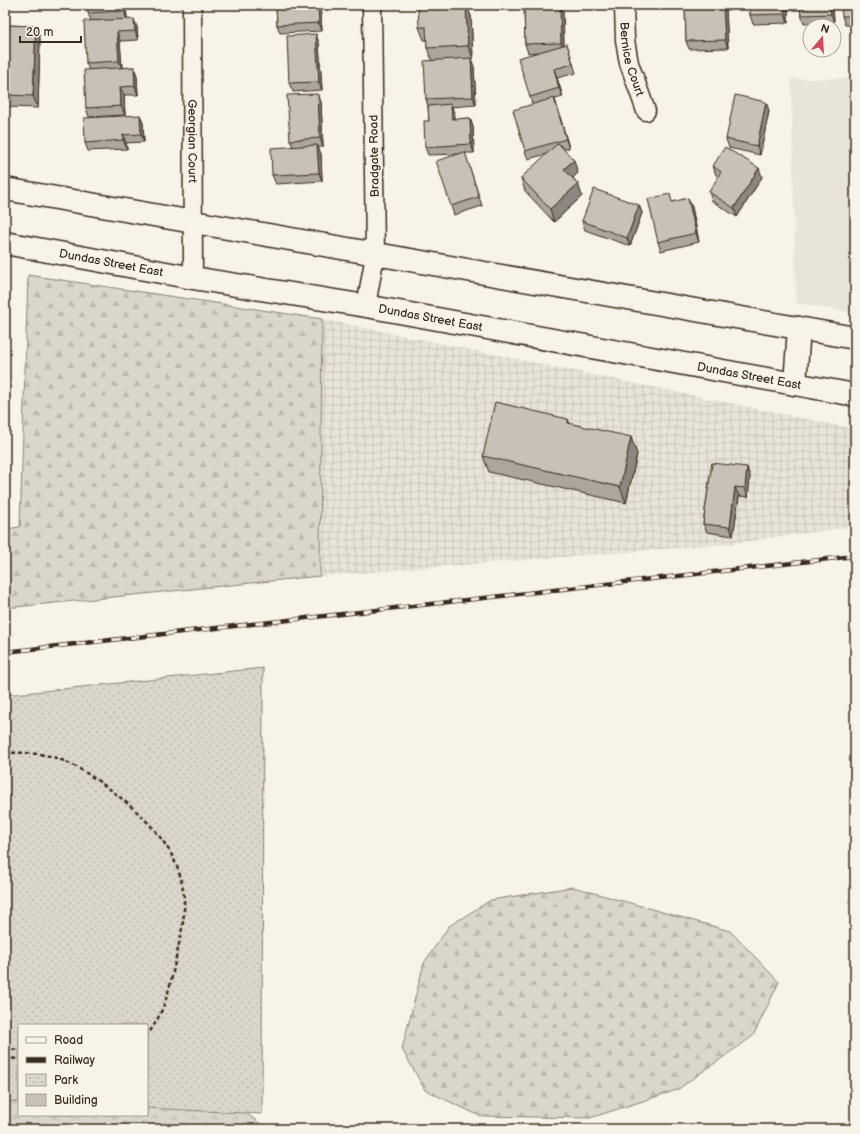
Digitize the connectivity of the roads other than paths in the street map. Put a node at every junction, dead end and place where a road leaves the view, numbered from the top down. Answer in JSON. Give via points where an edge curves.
{"nodes":[{"id":1,"x":192,"y":5,"type":"edge"},
{"id":2,"x":372,"y":5,"type":"edge"},
{"id":3,"x":624,"y":5,"type":"edge"},
{"id":4,"x":646,"y":111,"type":"dead end"},
{"id":5,"x":5,"y":189,"type":"edge"},
{"id":6,"x":194,"y":220,"type":"junction"},
{"id":7,"x":5,"y":243,"type":"edge"},
{"id":8,"x":375,"y":255,"type":"junction"},
{"id":9,"x":193,"y":278,"type":"junction"},
{"id":10,"x":366,"y":306,"type":"junction"},
{"id":11,"x":799,"y":328,"type":"junction"},
{"id":12,"x":855,"y":338,"type":"edge"},
{"id":13,"x":795,"y":384,"type":"junction"},
{"id":14,"x":855,"y":395,"type":"edge"}],
"edges":[{"from":1,"to":6,"type":"street","name":"Georgian Court"},
{"from":2,"to":8,"type":"street","name":"Bradgate Road"},
{"from":3,"to":4,"type":"street","name":"Bernice Court","via":[[625,40],[629,63]]},
{"from":5,"to":6,"type":"main road"},
{"from":6,"to":8,"type":"main road"},
{"from":6,"to":9,"type":"street","name":"Georgian Court"},
{"from":7,"to":9,"type":"main road","name":"Dundas Street East"},
{"from":8,"to":10,"type":"street","name":"Bradgate Road"},
{"from":8,"to":11,"type":"main road"},
{"from":9,"to":10,"type":"main road","name":"Dundas Street East"},
{"from":10,"to":13,"type":"main road","name":"Dundas Street East"},
{"from":11,"to":12,"type":"main road"},
{"from":11,"to":13,"type":"main road"},
{"from":13,"to":14,"type":"main road","name":"Dundas Street East"}]}
